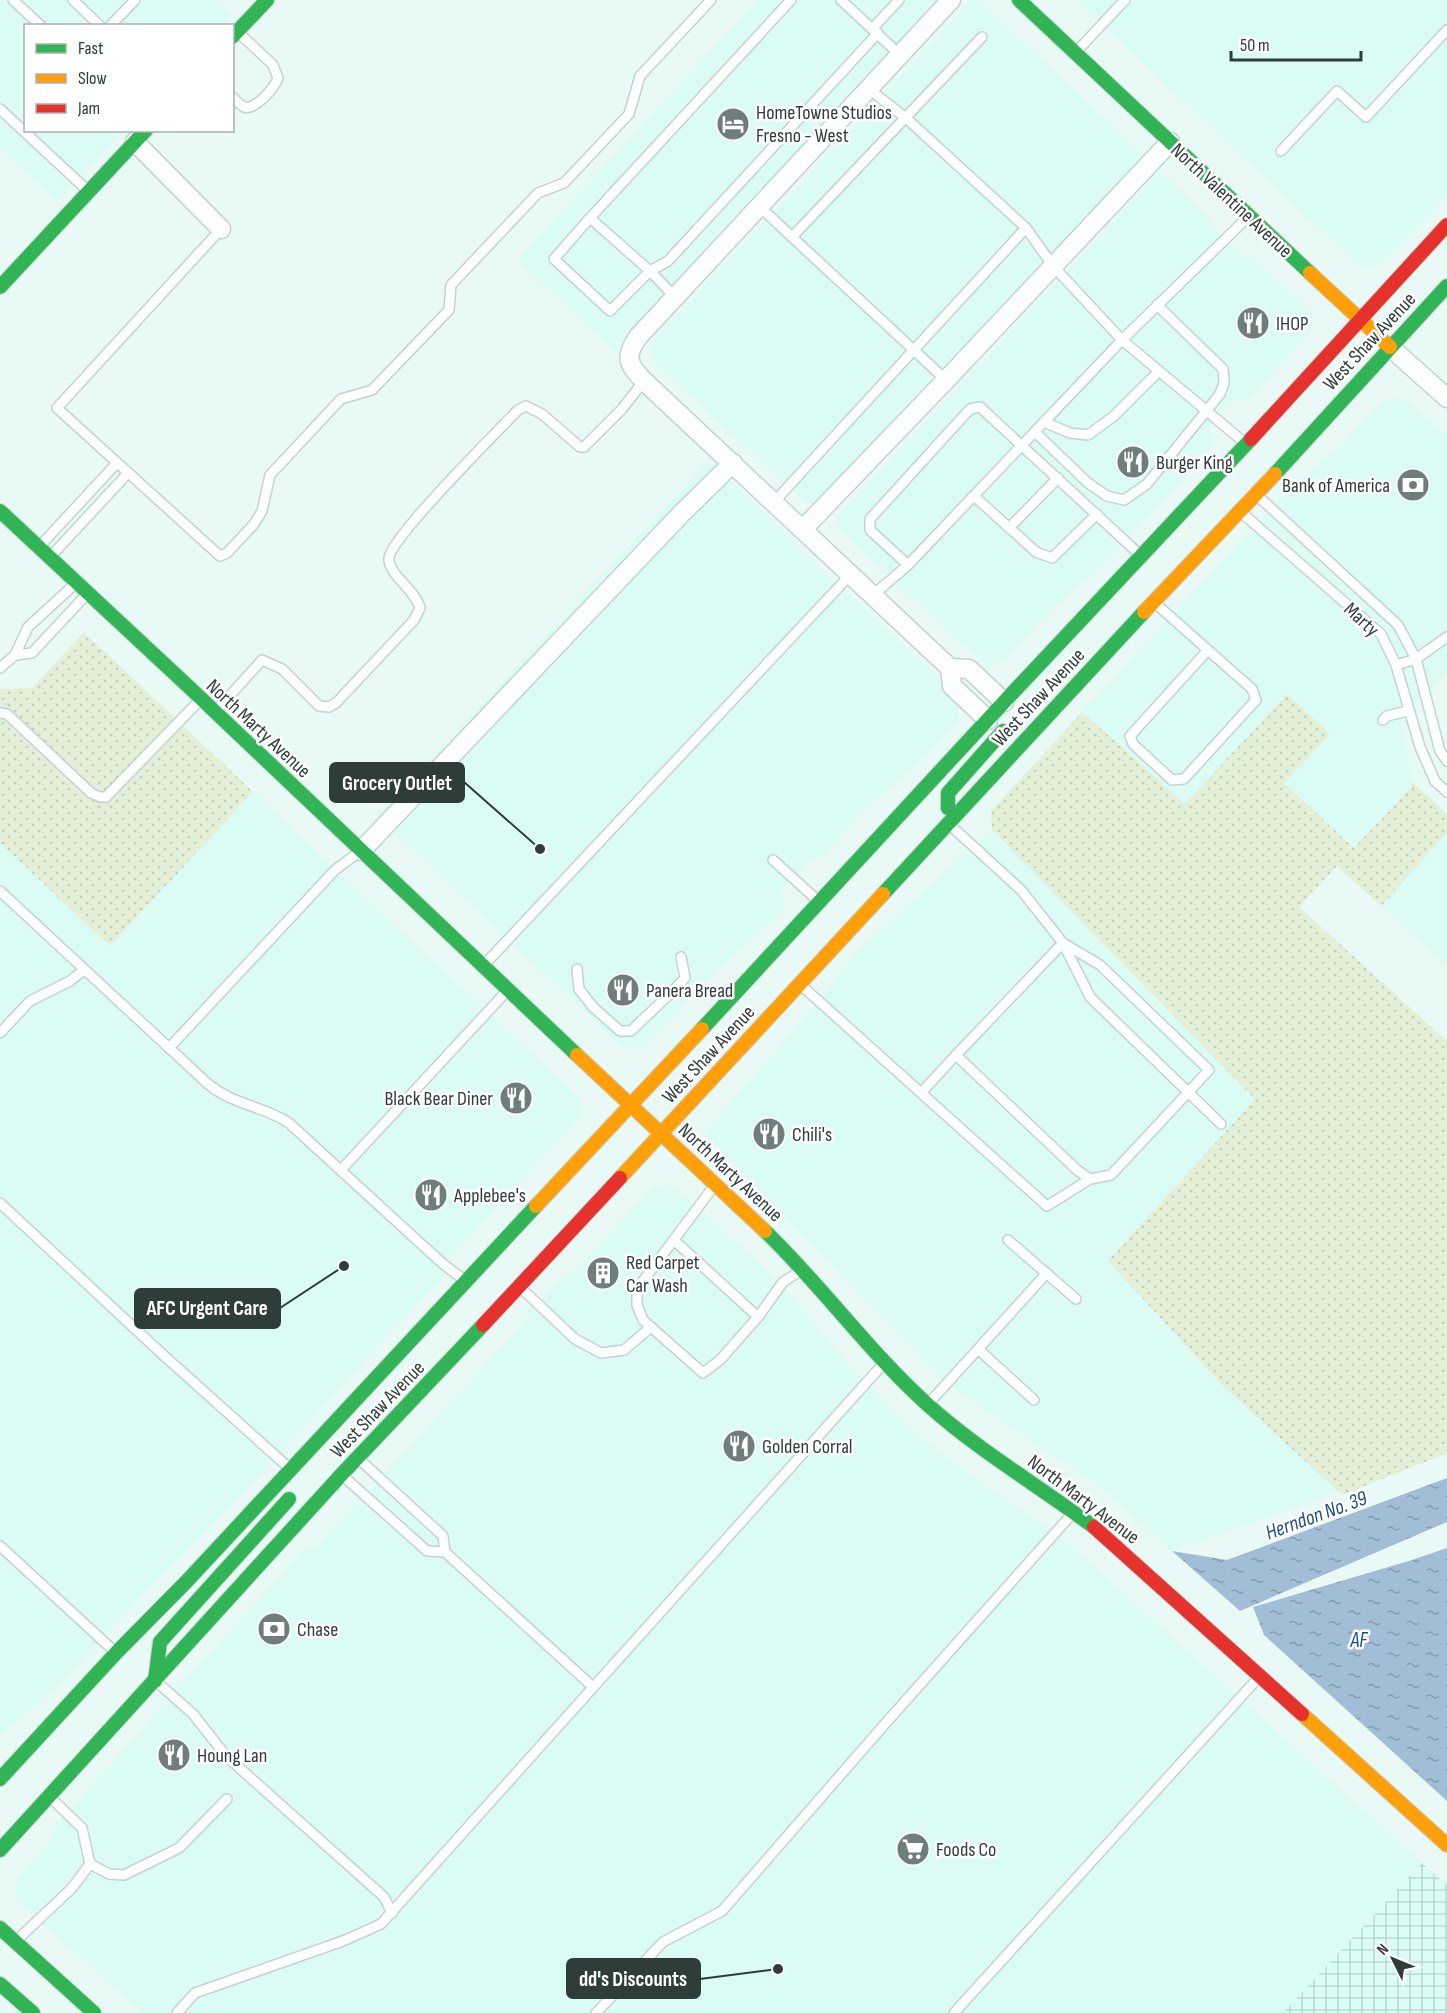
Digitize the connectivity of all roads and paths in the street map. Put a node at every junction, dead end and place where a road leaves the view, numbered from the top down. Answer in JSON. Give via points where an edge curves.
{"nodes":[{"id":1,"x":13,"y":0,"type":"edge"},
{"id":2,"x":73,"y":0,"type":"edge"},
{"id":3,"x":119,"y":0,"type":"edge"},
{"id":4,"x":135,"y":0,"type":"edge"},
{"id":5,"x":267,"y":0,"type":"edge"},
{"id":6,"x":711,"y":0,"type":"edge"},
{"id":7,"x":792,"y":0,"type":"edge"},
{"id":8,"x":841,"y":0,"type":"edge"},
{"id":9,"x":899,"y":0,"type":"edge"},
{"id":10,"x":951,"y":0,"type":"edge"},
{"id":11,"x":1019,"y":0,"type":"edge"},
{"id":12,"x":1125,"y":0,"type":"edge"},
{"id":13,"x":127,"y":8,"type":"junction"},
{"id":14,"x":39,"y":24,"type":"edge"},
{"id":15,"x":98,"y":24,"type":"edge"},
{"id":16,"x":112,"y":24,"type":"edge"},
{"id":17,"x":1447,"y":30,"type":"edge"},
{"id":18,"x":875,"y":31,"type":"junction"},
{"id":19,"x":235,"y":34,"type":"edge"},
{"id":20,"x":982,"y":37,"type":"dead end"},
{"id":21,"x":1076,"y":52,"type":"junction"},
{"id":22,"x":900,"y":55,"type":"junction"},
{"id":23,"x":869,"y":89,"type":"junction"},
{"id":24,"x":234,"y":99,"type":"edge"},
{"id":25,"x":0,"y":109,"type":"edge"},
{"id":26,"x":906,"y":118,"type":"junction"},
{"id":27,"x":24,"y":132,"type":"edge"},
{"id":28,"x":24,"y":132,"type":"edge"},
{"id":29,"x":141,"y":136,"type":"edge"},
{"id":30,"x":1170,"y":142,"type":"junction"},
{"id":31,"x":1281,"y":151,"type":"dead end"},
{"id":32,"x":88,"y":192,"type":"junction"},
{"id":33,"x":760,"y":207,"type":"junction"},
{"id":34,"x":1249,"y":216,"type":"junction"},
{"id":35,"x":590,"y":218,"type":"junction"},
{"id":36,"x":1447,"y":225,"type":"edge"},
{"id":37,"x":1026,"y":228,"type":"junction"},
{"id":38,"x":221,"y":229,"type":"joint"},
{"id":39,"x":792,"y":237,"type":"junction"},
{"id":40,"x":1053,"y":266,"type":"junction"},
{"id":41,"x":650,"y":271,"type":"junction"},
{"id":42,"x":1447,"y":286,"type":"edge"},
{"id":43,"x":0,"y":287,"type":"edge"},
{"id":44,"x":675,"y":297,"type":"junction"},
{"id":45,"x":1157,"y":305,"type":"junction"},
{"id":46,"x":1360,"y":319,"type":"junction"},
{"id":47,"x":1122,"y":340,"type":"junction"},
{"id":48,"x":1390,"y":347,"type":"junction"},
{"id":49,"x":915,"y":349,"type":"junction"},
{"id":50,"x":1158,"y":371,"type":"junction"},
{"id":51,"x":946,"y":380,"type":"junction"},
{"id":52,"x":644,"y":381,"type":"junction"},
{"id":53,"x":1447,"y":398,"type":"edge"},
{"id":54,"x":1207,"y":412,"type":"junction"},
{"id":55,"x":1044,"y":422,"type":"junction"},
{"id":56,"x":1035,"y":432,"type":"junction"},
{"id":57,"x":1246,"y":444,"type":"junction"},
{"id":58,"x":1022,"y":445,"type":"junction"},
{"id":59,"x":117,"y":463,"type":"junction"},
{"id":60,"x":733,"y":463,"type":"junction"},
{"id":61,"x":128,"y":473,"type":"junction"},
{"id":62,"x":1058,"y":478,"type":"junction"},
{"id":63,"x":1256,"y":495,"type":"junction"},
{"id":64,"x":974,"y":496,"type":"junction"},
{"id":65,"x":774,"y":502,"type":"junction"},
{"id":66,"x":0,"y":511,"type":"edge"},
{"id":67,"x":1240,"y":511,"type":"junction"},
{"id":68,"x":1097,"y":514,"type":"junction"},
{"id":69,"x":1009,"y":528,"type":"junction"},
{"id":70,"x":803,"y":529,"type":"junction"},
{"id":71,"x":39,"y":547,"type":"junction"},
{"id":72,"x":1142,"y":556,"type":"junction"},
{"id":73,"x":51,"y":557,"type":"junction"},
{"id":74,"x":908,"y":565,"type":"junction"},
{"id":75,"x":851,"y":574,"type":"junction"},
{"id":76,"x":77,"y":582,"type":"junction"},
{"id":77,"x":88,"y":593,"type":"junction"},
{"id":78,"x":873,"y":595,"type":"junction"},
{"id":79,"x":1154,"y":601,"type":"junction"},
{"id":80,"x":1447,"y":637,"type":"edge"},
{"id":81,"x":1208,"y":650,"type":"junction"},
{"id":82,"x":15,"y":655,"type":"junction"},
{"id":83,"x":1416,"y":659,"type":"junction"},
{"id":84,"x":1396,"y":665,"type":"junction"},
{"id":85,"x":0,"y":668,"type":"edge"},
{"id":86,"x":950,"y":668,"type":"junction"},
{"id":87,"x":201,"y":699,"type":"junction"},
{"id":88,"x":1004,"y":702,"type":"junction"},
{"id":89,"x":1408,"y":711,"type":"junction"},
{"id":90,"x":215,"y":712,"type":"junction"},
{"id":91,"x":0,"y":713,"type":"edge"},
{"id":92,"x":988,"y":720,"type":"junction"},
{"id":93,"x":1383,"y":720,"type":"dead end"},
{"id":94,"x":1447,"y":761,"type":"edge"},
{"id":95,"x":1447,"y":792,"type":"edge"},
{"id":96,"x":948,"y":822,"type":"junction"},
{"id":97,"x":361,"y":851,"type":"junction"},
{"id":98,"x":773,"y":860,"type":"dead end"},
{"id":99,"x":0,"y":891,"type":"edge"},
{"id":100,"x":820,"y":902,"type":"junction"},
{"id":101,"x":1063,"y":943,"type":"junction"},
{"id":102,"x":681,"y":957,"type":"dead end"},
{"id":103,"x":483,"y":966,"type":"junction"},
{"id":104,"x":577,"y":969,"type":"dead end"},
{"id":105,"x":84,"y":970,"type":"junction"},
{"id":106,"x":800,"y":984,"type":"junction"},
{"id":107,"x":508,"y":990,"type":"junction"},
{"id":108,"x":0,"y":1033,"type":"edge"},
{"id":109,"x":169,"y":1048,"type":"junction"},
{"id":110,"x":956,"y":1055,"type":"junction"},
{"id":111,"x":921,"y":1093,"type":"junction"},
{"id":112,"x":1189,"y":1093,"type":"junction"},
{"id":113,"x":632,"y":1106,"type":"junction"},
{"id":114,"x":1221,"y":1124,"type":"dead end"},
{"id":115,"x":661,"y":1134,"type":"junction"},
{"id":116,"x":341,"y":1170,"type":"junction"},
{"id":117,"x":1090,"y":1179,"type":"junction"},
{"id":118,"x":716,"y":1185,"type":"junction"},
{"id":119,"x":0,"y":1203,"type":"edge"},
{"id":120,"x":1008,"y":1240,"type":"dead end"},
{"id":121,"x":675,"y":1241,"type":"junction"},
{"id":122,"x":804,"y":1268,"type":"junction"},
{"id":123,"x":1047,"y":1273,"type":"junction"},
{"id":124,"x":465,"y":1281,"type":"junction"},
{"id":125,"x":519,"y":1286,"type":"junction"},
{"id":126,"x":1076,"y":1299,"type":"dead end"},
{"id":127,"x":758,"y":1317,"type":"junction"},
{"id":128,"x":451,"y":1320,"type":"dead end"},
{"id":129,"x":651,"y":1327,"type":"junction"},
{"id":130,"x":978,"y":1349,"type":"junction"},
{"id":131,"x":885,"y":1362,"type":"junction"},
{"id":132,"x":1034,"y":1400,"type":"dead end"},
{"id":133,"x":927,"y":1405,"type":"junction"},
{"id":134,"x":340,"y":1453,"type":"dead end"},
{"id":135,"x":357,"y":1458,"type":"junction"},
{"id":136,"x":291,"y":1470,"type":"junction"},
{"id":137,"x":341,"y":1475,"type":"junction"},
{"id":138,"x":1075,"y":1512,"type":"junction"},
{"id":139,"x":0,"y":1546,"type":"edge"},
{"id":140,"x":445,"y":1552,"type":"junction"},
{"id":141,"x":116,"y":1653,"type":"junction"},
{"id":142,"x":1261,"y":1675,"type":"junction"},
{"id":143,"x":155,"y":1681,"type":"junction"},
{"id":144,"x":593,"y":1687,"type":"junction"},
{"id":145,"x":0,"y":1779,"type":"edge"},
{"id":146,"x":49,"y":1797,"type":"junction"},
{"id":147,"x":227,"y":1799,"type":"dead end"},
{"id":148,"x":1447,"y":1845,"type":"edge"},
{"id":149,"x":0,"y":1850,"type":"edge"},
{"id":150,"x":90,"y":1864,"type":"junction"},
{"id":151,"x":392,"y":1913,"type":"junction"},
{"id":152,"x":0,"y":1928,"type":"edge"},
{"id":153,"x":15,"y":1941,"type":"junction"},
{"id":154,"x":0,"y":1984,"type":"edge"},
{"id":155,"x":33,"y":2013,"type":"edge"},
{"id":156,"x":94,"y":2013,"type":"edge"},
{"id":157,"x":177,"y":2013,"type":"edge"},
{"id":158,"x":596,"y":2013,"type":"edge"},
{"id":159,"x":954,"y":2013,"type":"edge"}],
"edges":[{"from":1,"to":14,"type":"lane"},
{"from":2,"to":15,"type":"lane"},
{"from":3,"to":13,"type":"lane"},
{"from":4,"to":13,"type":"lane"},
{"from":5,"to":19,"type":"main road"},
{"from":6,"to":61,"type":"lane","via":[[640,76],[629,114],[564,183],[538,193],[451,285],[449,310],[372,390],[341,399],[270,475],[262,511],[227,553],[216,553]]},
{"from":7,"to":35,"type":"lane"},
{"from":8,"to":18,"type":"lane"},
{"from":9,"to":18,"type":"lane"},
{"from":10,"to":22,"type":"street"},
{"from":11,"to":21,"type":"main road","name":"North Valentine Avenue"},
{"from":12,"to":21,"type":"lane"},
{"from":13,"to":16,"type":"lane"},
{"from":17,"to":31,"type":"lane","via":[[1366,117],[1337,91]]},
{"from":18,"to":22,"type":"lane"},
{"from":18,"to":41,"type":"lane","via":[[668,261]]},
{"from":19,"to":24,"type":"lane","via":[[273,65],[278,78],[251,107],[244,107]]},
{"from":20,"to":26,"type":"lane"},
{"from":21,"to":30,"type":"main road","name":"North Valentine Avenue"},
{"from":22,"to":23,"type":"street"},
{"from":23,"to":26,"type":"lane"},
{"from":23,"to":33,"type":"street"},
{"from":25,"to":28,"type":"lane"},
{"from":26,"to":37,"type":"lane"},
{"from":26,"to":39,"type":"lane"},
{"from":27,"to":32,"type":"lane"},
{"from":29,"to":32,"type":"main road"},
{"from":29,"to":38,"type":"street"},
{"from":30,"to":34,"type":"main road","name":"North Valentine Avenue"},
{"from":30,"to":40,"type":"street"},
{"from":32,"to":43,"type":"main road"},
{"from":33,"to":39,"type":"lane"},
{"from":33,"to":44,"type":"street"},
{"from":34,"to":45,"type":"lane"},
{"from":34,"to":46,"type":"main road","name":"North Valentine Avenue"},
{"from":35,"to":41,"type":"lane"},
{"from":35,"to":41,"type":"lane","via":[[554,259],[610,311]]},
{"from":36,"to":46,"type":"main road","name":"West Shaw Avenue"},
{"from":37,"to":40,"type":"lane"},
{"from":37,"to":49,"type":"lane"},
{"from":38,"to":59,"type":"lane","via":[[57,408]]},
{"from":39,"to":49,"type":"lane"},
{"from":40,"to":47,"type":"lane"},
{"from":40,"to":51,"type":"street"},
{"from":41,"to":44,"type":"lane"},
{"from":42,"to":48,"type":"main road","name":"West Shaw Avenue"},
{"from":44,"to":52,"type":"street","via":[[631,347],[629,359]]},
{"from":45,"to":47,"type":"lane"},
{"from":45,"to":54,"type":"lane","via":[[1223,369],[1220,394]]},
{"from":46,"to":48,"type":"main road","name":"North Valentine Avenue"},
{"from":46,"to":57,"type":"main road","name":"West Shaw Avenue"},
{"from":47,"to":50,"type":"lane"},
{"from":47,"to":55,"type":"lane"},
{"from":48,"to":53,"type":"street","name":"North Valentine Avenue"},
{"from":48,"to":63,"type":"main road","name":"West Shaw Avenue"},
{"from":49,"to":51,"type":"lane"},
{"from":49,"to":65,"type":"lane"},
{"from":50,"to":54,"type":"lane"},
{"from":50,"to":55,"type":"lane","via":[[1114,416],[1088,435],[1070,433]]},
{"from":51,"to":70,"type":"street"},
{"from":52,"to":60,"type":"street"},
{"from":52,"to":90,"type":"lane","via":[[584,447],[542,414],[526,406],[518,410],[418,515],[394,547],[390,567],[420,608],[414,620],[336,703],[319,706],[282,669],[262,660]]},
{"from":54,"to":56,"type":"lane","via":[[1146,483],[1124,500],[1107,496],[1088,483]]},
{"from":54,"to":57,"type":"lane"},
{"from":55,"to":56,"type":"lane"},
{"from":56,"to":58,"type":"lane"},
{"from":57,"to":72,"type":"main road","name":"West Shaw Avenue"},
{"from":58,"to":62,"type":"lane"},
{"from":58,"to":64,"type":"lane"},
{"from":58,"to":74,"type":"lane","via":[[980,408],[970,409],[870,519],[870,530]]},
{"from":59,"to":61,"type":"lane"},
{"from":59,"to":71,"type":"lane"},
{"from":60,"to":65,"type":"street"},
{"from":60,"to":97,"type":"street"},
{"from":61,"to":73,"type":"lane"},
{"from":62,"to":68,"type":"lane"},
{"from":62,"to":69,"type":"lane"},
{"from":63,"to":67,"type":"main road","name":"West Shaw Avenue"},
{"from":63,"to":83,"type":"lane","name":"Marty","via":[[1398,625]]},
{"from":64,"to":69,"type":"lane"},
{"from":64,"to":74,"type":"lane"},
{"from":65,"to":70,"type":"street"},
{"from":66,"to":71,"type":"main road","name":"North Marty Avenue"},
{"from":67,"to":79,"type":"main road","name":"West Shaw Avenue"},
{"from":67,"to":84,"type":"lane","name":"Marty","via":[[1381,634]]},
{"from":68,"to":69,"type":"lane","via":[[1052,558],[1036,552]]},
{"from":68,"to":72,"type":"lane"},
{"from":70,"to":75,"type":"street"},
{"from":71,"to":73,"type":"main road","name":"North Marty Avenue"},
{"from":72,"to":88,"type":"main road","name":"West Shaw Avenue"},
{"from":73,"to":76,"type":"main road","name":"North Marty Avenue"},
{"from":74,"to":78,"type":"lane"},
{"from":75,"to":78,"type":"street"},
{"from":75,"to":103,"type":"lane"},
{"from":76,"to":77,"type":"main road","name":"North Marty Avenue"},
{"from":76,"to":82,"type":"lane","via":[[28,627]]},
{"from":77,"to":82,"type":"lane","via":[[32,653]]},
{"from":77,"to":87,"type":"main road","name":"North Marty Avenue"},
{"from":78,"to":86,"type":"street"},
{"from":79,"to":81,"type":"lane"},
{"from":79,"to":96,"type":"main road","name":"West Shaw Avenue"},
{"from":80,"to":83,"type":"lane"},
{"from":81,"to":81,"type":"lane","via":[[1252,689],[1256,700],[1184,779],[1172,780],[1132,744],[1130,736]]},
{"from":82,"to":85,"type":"lane"},
{"from":83,"to":84,"type":"lane"},
{"from":83,"to":94,"type":"lane","name":"Marty","via":[[1440,751]]},
{"from":84,"to":89,"type":"lane","name":"Marty"},
{"from":86,"to":88,"type":"street","via":[[969,669]]},
{"from":86,"to":92,"type":"street","via":[[952,686]]},
{"from":87,"to":90,"type":"main road","name":"North Marty Avenue"},
{"from":87,"to":91,"type":"lane","via":[[106,797],[91,794],[7,714]]},
{"from":88,"to":92,"type":"main road","name":"West Shaw Avenue"},
{"from":88,"to":96,"type":"main road","via":[[1007,724],[1001,734],[948,793]]},
{"from":89,"to":93,"type":"lane"},
{"from":89,"to":95,"type":"lane","name":"Marty","via":[[1435,781]]},
{"from":90,"to":97,"type":"main road","name":"North Marty Avenue"},
{"from":92,"to":100,"type":"main road","name":"West Shaw Avenue"},
{"from":96,"to":101,"type":"lane","via":[[1021,890]]},
{"from":96,"to":106,"type":"main road","name":"West Shaw Avenue"},
{"from":97,"to":103,"type":"main road","name":"North Marty Avenue"},
{"from":97,"to":109,"type":"lane","via":[[335,870]]},
{"from":98,"to":100,"type":"lane"},
{"from":99,"to":105,"type":"lane"},
{"from":100,"to":113,"type":"main road","name":"West Shaw Avenue"},
{"from":101,"to":110,"type":"lane"},
{"from":101,"to":112,"type":"lane","via":[[1090,997]]},
{"from":101,"to":112,"type":"lane","via":[[1100,965],[1209,1070]]},
{"from":102,"to":104,"type":"lane","via":[[685,978],[631,1031],[620,1030],[593,1007],[579,989]]},
{"from":103,"to":107,"type":"main road","name":"North Marty Avenue"},
{"from":105,"to":108,"type":"lane","via":[[30,1001]]},
{"from":105,"to":109,"type":"lane"},
{"from":106,"to":111,"type":"lane"},
{"from":106,"to":115,"type":"main road","name":"West Shaw Avenue"},
{"from":107,"to":113,"type":"main road","name":"North Marty Avenue"},
{"from":107,"to":116,"type":"lane"},
{"from":109,"to":116,"type":"lane","via":[[222,1095],[289,1123]]},
{"from":110,"to":111,"type":"lane"},
{"from":110,"to":117,"type":"lane"},
{"from":111,"to":117,"type":"lane","via":[[1047,1206]]},
{"from":112,"to":114,"type":"lane"},
{"from":112,"to":117,"type":"lane","via":[[1111,1175]]},
{"from":113,"to":115,"type":"main road","name":"North Marty Avenue"},
{"from":113,"to":124,"type":"main road","name":"West Shaw Avenue"},
{"from":115,"to":118,"type":"main road","name":"North Marty Avenue"},
{"from":115,"to":125,"type":"main road","name":"West Shaw Avenue"},
{"from":116,"to":124,"type":"lane"},
{"from":118,"to":121,"type":"lane"},
{"from":118,"to":122,"type":"main road","name":"North Marty Avenue"},
{"from":119,"to":136,"type":"lane"},
{"from":120,"to":123,"type":"lane"},
{"from":121,"to":127,"type":"lane"},
{"from":121,"to":129,"type":"lane","via":[[637,1289],[637,1305]]},
{"from":122,"to":127,"type":"lane","via":[[783,1282]]},
{"from":122,"to":131,"type":"main road","name":"North Marty Avenue"},
{"from":123,"to":126,"type":"lane"},
{"from":123,"to":130,"type":"lane"},
{"from":124,"to":128,"type":"main road"},
{"from":124,"to":136,"type":"main road","name":"West Shaw Avenue"},
{"from":125,"to":129,"type":"lane","via":[[575,1339],[601,1353],[624,1350]]},
{"from":125,"to":135,"type":"main road","name":"West Shaw Avenue"},
{"from":127,"to":129,"type":"lane","via":[[720,1360],[703,1373]]},
{"from":130,"to":132,"type":"lane"},
{"from":130,"to":133,"type":"lane"},
{"from":131,"to":133,"type":"main road","name":"North Marty Avenue"},
{"from":131,"to":144,"type":"lane"},
{"from":133,"to":138,"type":"main road","name":"North Marty Avenue","via":[[967,1438]]},
{"from":134,"to":137,"type":"main road"},
{"from":135,"to":137,"type":"main road","name":"West Shaw Avenue"},
{"from":135,"to":140,"type":"lane","via":[[442,1536]]},
{"from":136,"to":141,"type":"main road","name":"West Shaw Avenue"},
{"from":136,"to":143,"type":"main road","via":[[295,1486],[286,1503],[160,1642]]},
{"from":137,"to":140,"type":"lane","via":[[427,1551]]},
{"from":137,"to":143,"type":"main road","name":"West Shaw Avenue"},
{"from":138,"to":142,"type":"main road","name":"North Marty Avenue"},
{"from":138,"to":158,"type":"lane","via":[[722,1911],[663,1942]]},
{"from":139,"to":141,"type":"lane"},
{"from":140,"to":144,"type":"lane"},
{"from":141,"to":145,"type":"main road","name":"West Shaw Avenue"},
{"from":142,"to":148,"type":"main road","name":"North Marty Avenue"},
{"from":142,"to":159,"type":"lane"},
{"from":143,"to":146,"type":"main road","name":"West Shaw Avenue"},
{"from":143,"to":151,"type":"lane","via":[[193,1714],[226,1756],[384,1898]]},
{"from":144,"to":151,"type":"lane"},
{"from":146,"to":149,"type":"main road","name":"West Shaw Avenue"},
{"from":146,"to":150,"type":"lane","via":[[82,1828]]},
{"from":147,"to":150,"type":"lane","via":[[179,1848],[124,1875],[109,1874]]},
{"from":150,"to":153,"type":"lane","via":[[72,1888]]},
{"from":151,"to":157,"type":"lane","via":[[381,1924],[343,1941],[195,1994]]},
{"from":152,"to":153,"type":"main road"},
{"from":153,"to":156,"type":"main road"},
{"from":154,"to":155,"type":"main road"}]}
